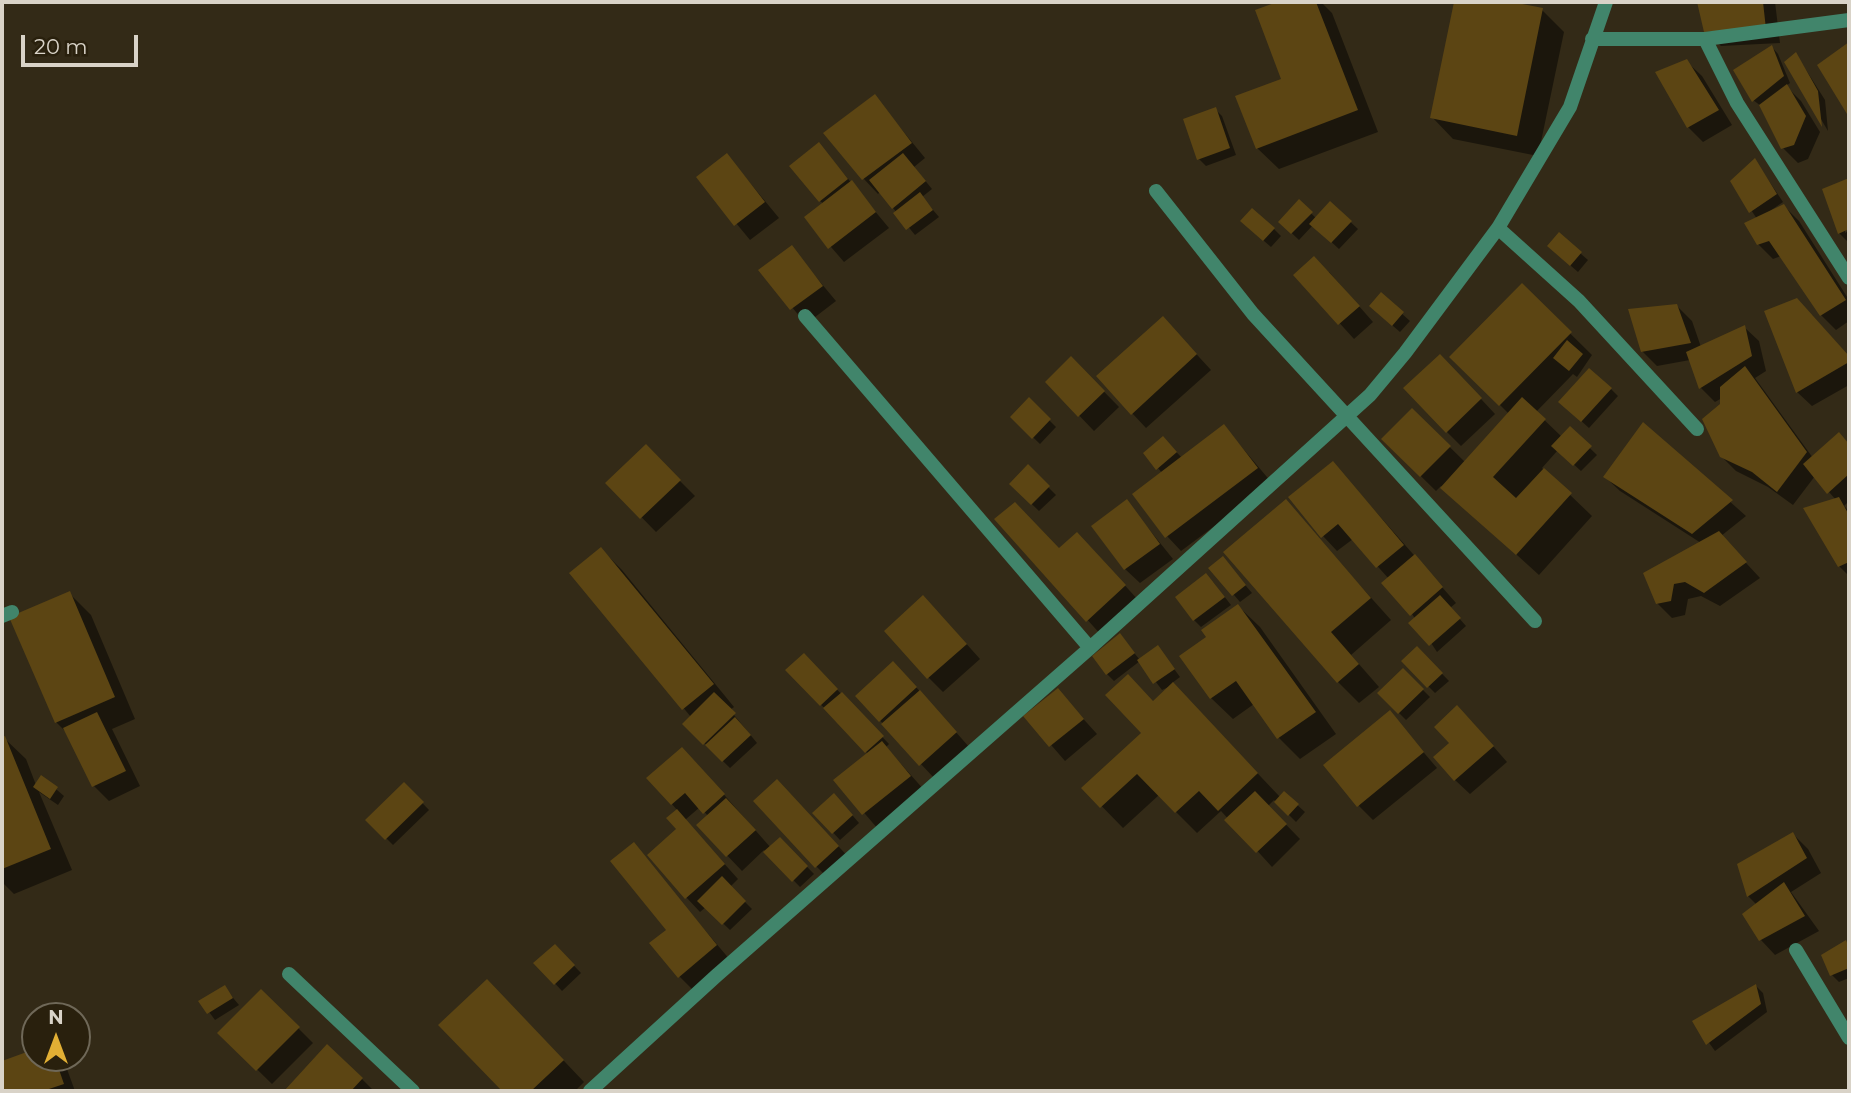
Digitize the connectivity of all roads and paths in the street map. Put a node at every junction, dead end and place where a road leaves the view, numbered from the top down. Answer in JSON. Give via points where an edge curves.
{"nodes":[{"id":1,"x":1606,"y":2,"type":"edge"},
{"id":2,"x":1849,"y":20,"type":"edge"},
{"id":3,"x":1592,"y":39,"type":"junction"},
{"id":4,"x":1705,"y":39,"type":"junction"},
{"id":5,"x":1156,"y":191,"type":"dead end"},
{"id":6,"x":1498,"y":228,"type":"junction"},
{"id":7,"x":1849,"y":278,"type":"edge"},
{"id":8,"x":805,"y":316,"type":"dead end"},
{"id":9,"x":1345,"y":415,"type":"junction"},
{"id":10,"x":1698,"y":429,"type":"dead end"},
{"id":11,"x":1535,"y":621,"type":"dead end"},
{"id":12,"x":1090,"y":648,"type":"junction"},
{"id":13,"x":1796,"y":950,"type":"dead end"},
{"id":14,"x":289,"y":974,"type":"dead end"},
{"id":15,"x":1849,"y":1038,"type":"edge"},
{"id":16,"x":413,"y":1091,"type":"edge"},
{"id":17,"x":590,"y":1091,"type":"edge"}],
"edges":[{"from":1,"to":3,"type":"street"},
{"from":2,"to":4,"type":"street"},
{"from":3,"to":4,"type":"street"},
{"from":3,"to":6,"type":"street","via":[[1570,107]]},
{"from":4,"to":7,"type":"street","via":[[1737,103]]},
{"from":5,"to":9,"type":"street","via":[[1253,314]]},
{"from":6,"to":9,"type":"street","via":[[1405,353],[1370,395]]},
{"from":6,"to":10,"type":"street","via":[[1579,302]]},
{"from":8,"to":12,"type":"street"},
{"from":9,"to":11,"type":"street"},
{"from":9,"to":12,"type":"street"},
{"from":12,"to":17,"type":"street"},
{"from":13,"to":15,"type":"street"},
{"from":14,"to":16,"type":"street"}]}
